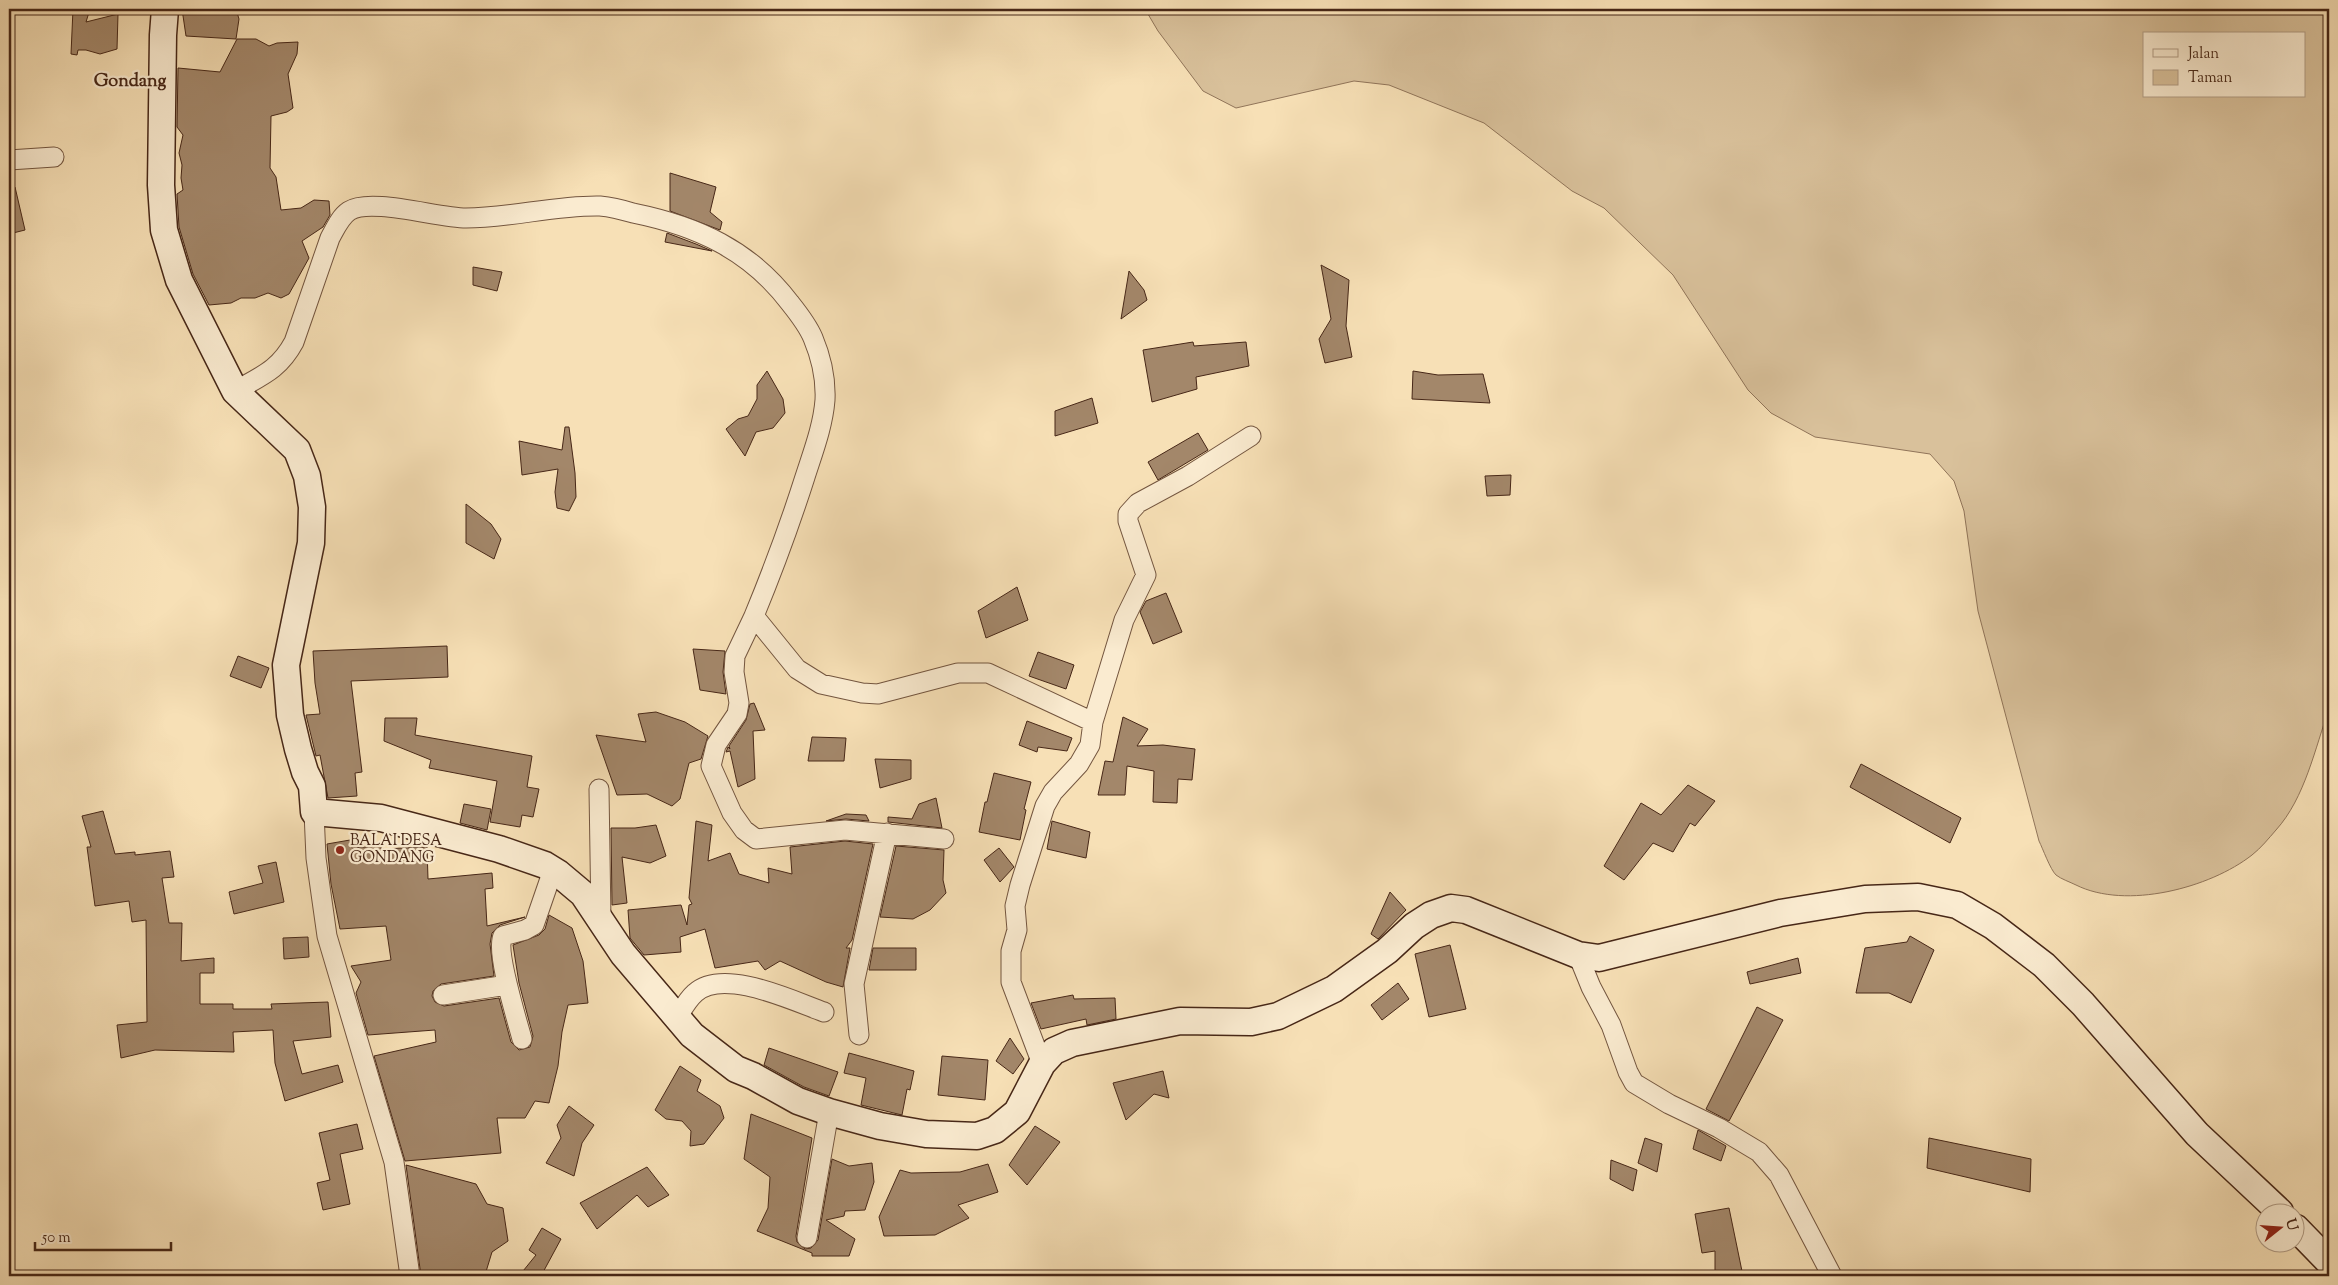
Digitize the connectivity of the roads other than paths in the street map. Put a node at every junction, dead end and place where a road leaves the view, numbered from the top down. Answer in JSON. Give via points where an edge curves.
{"nodes":[{"id":1,"x":165,"y":9,"type":"edge"},
{"id":2,"x":54,"y":157,"type":"dead end"},
{"id":3,"x":9,"y":160,"type":"edge"},
{"id":4,"x":235,"y":391,"type":"junction"},
{"id":5,"x":1251,"y":436,"type":"dead end"},
{"id":6,"x":754,"y":616,"type":"junction"},
{"id":7,"x":1093,"y":722,"type":"junction"},
{"id":8,"x":599,"y":789,"type":"dead end"},
{"id":9,"x":314,"y":812,"type":"junction"},
{"id":10,"x":887,"y":833,"type":"junction"},
{"id":11,"x":944,"y":839,"type":"dead end"},
{"id":12,"x":553,"y":870,"type":"junction"},
{"id":13,"x":601,"y":920,"type":"junction"},
{"id":14,"x":1578,"y":955,"type":"junction"},
{"id":15,"x":507,"y":985,"type":"junction"},
{"id":16,"x":443,"y":995,"type":"dead end"},
{"id":17,"x":824,"y":1012,"type":"dead end"},
{"id":18,"x":677,"y":1018,"type":"junction"},
{"id":19,"x":859,"y":1035,"type":"dead end"},
{"id":20,"x":522,"y":1039,"type":"dead end"},
{"id":21,"x":1042,"y":1064,"type":"junction"},
{"id":22,"x":829,"y":1112,"type":"junction"},
{"id":23,"x":2269,"y":1202,"type":"edge"},
{"id":24,"x":807,"y":1238,"type":"dead end"},
{"id":25,"x":2306,"y":1238,"type":"edge"},
{"id":26,"x":2329,"y":1262,"type":"edge"},
{"id":27,"x":410,"y":1276,"type":"edge"},
{"id":28,"x":1832,"y":1276,"type":"edge"}],
"edges":[{"from":1,"to":4,"type":"street","via":[[161,185],[164,230],[179,280]]},
{"from":2,"to":3,"type":"street"},
{"from":4,"to":6,"type":"street","via":[[286,358],[330,238],[338,222],[349,211],[373,206],[437,217],[466,218],[602,206],[652,216],[702,232],[722,241],[751,262],[779,288],[813,336],[823,371],[825,399],[820,430],[791,520]]},
{"from":4,"to":9,"type":"street","via":[[297,450],[307,476],[312,507],[311,543],[286,673],[290,715],[312,786]]},
{"from":5,"to":7,"type":"street","via":[[1129,510],[1128,522],[1146,575],[1124,620]]},
{"from":6,"to":7,"type":"street","via":[[797,669],[821,684],[878,694],[958,673],[988,673]]},
{"from":6,"to":10,"type":"street","via":[[735,656],[739,703],[736,714],[716,745],[711,766],[732,813],[744,830],[756,839],[845,830]]},
{"from":7,"to":21,"type":"street","via":[[1090,745],[1045,806],[1015,906],[1017,930],[1011,951],[1012,982]]},
{"from":8,"to":13,"type":"street"},
{"from":9,"to":12,"type":"street","via":[[381,818],[506,851]]},
{"from":9,"to":27,"type":"street","via":[[326,936],[394,1162]]},
{"from":10,"to":11,"type":"street"},
{"from":10,"to":19,"type":"street","via":[[854,984]]},
{"from":12,"to":13,"type":"street","via":[[582,894]]},
{"from":12,"to":15,"type":"street","via":[[534,925],[501,939]]},
{"from":13,"to":18,"type":"street","via":[[623,954]]},
{"from":14,"to":21,"type":"street","via":[[1477,914],[1450,908],[1414,926],[1387,951],[1334,989],[1278,1016],[1251,1022],[1180,1021],[1072,1043],[1054,1051]]},
{"from":14,"to":23,"type":"street","via":[[1610,957],[1780,913],[1866,899],[1918,897],[1958,905],[1993,926],[2044,965],[2083,1004],[2197,1134]]},
{"from":14,"to":28,"type":"street","via":[[1634,1083],[1759,1152],[1779,1175]]},
{"from":15,"to":16,"type":"street"},
{"from":15,"to":20,"type":"street"},
{"from":17,"to":18,"type":"street","via":[[776,994],[735,983],[721,983],[694,993]]},
{"from":18,"to":22,"type":"street","via":[[692,1035],[736,1069],[798,1101]]},
{"from":21,"to":22,"type":"street","via":[[1017,1112],[995,1130],[977,1136],[926,1134]]},
{"from":22,"to":24,"type":"street"},
{"from":25,"to":26,"type":"street"}]}
